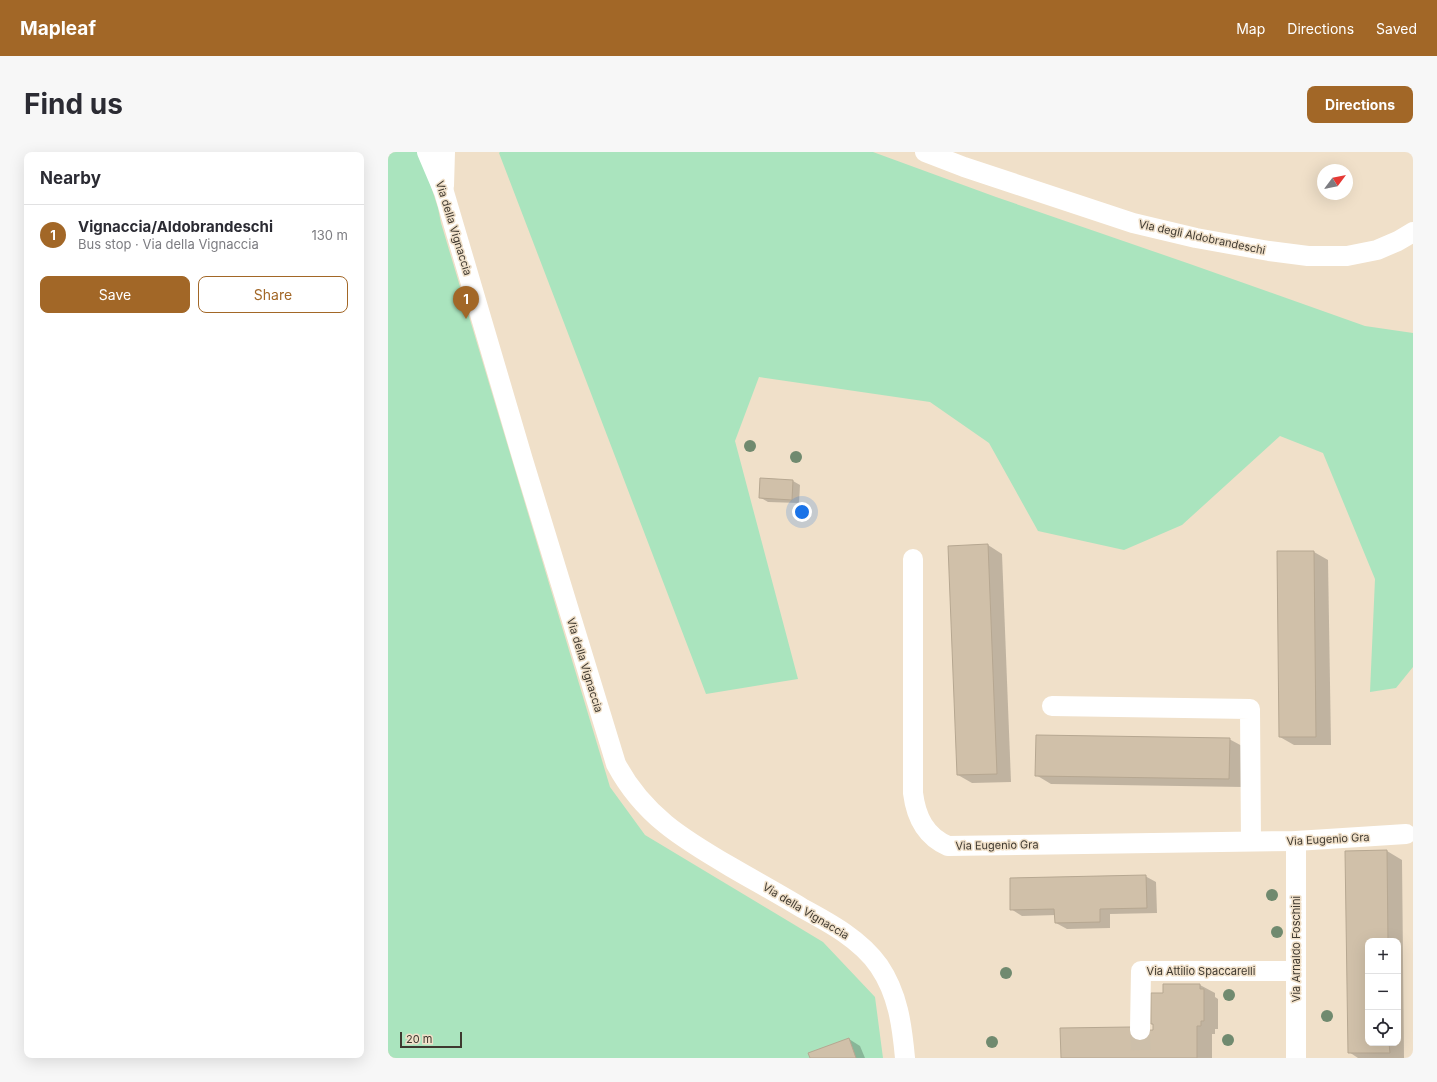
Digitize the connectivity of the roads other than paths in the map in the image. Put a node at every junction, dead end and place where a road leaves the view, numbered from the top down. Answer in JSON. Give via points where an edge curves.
{"nodes":[{"id":1,"x":427,"y":152,"type":"edge"},
{"id":2,"x":445,"y":152,"type":"edge"},
{"id":3,"x":925,"y":152,"type":"edge"},
{"id":4,"x":444,"y":192,"type":"junction"},
{"id":5,"x":1413,"y":232,"type":"edge"},
{"id":6,"x":913,"y":559,"type":"dead end"},
{"id":7,"x":1052,"y":706,"type":"dead end"},
{"id":8,"x":1406,"y":834,"type":"dead end"},
{"id":9,"x":1251,"y":841,"type":"junction"},
{"id":10,"x":1296,"y":841,"type":"junction"},
{"id":11,"x":1296,"y":971,"type":"junction"},
{"id":12,"x":1140,"y":1030,"type":"tunnel mouth"},
{"id":13,"x":905,"y":1058,"type":"edge"},
{"id":14,"x":1296,"y":1058,"type":"edge"}],
"edges":[{"from":1,"to":4,"type":"street","name":"Via della Vignaccia"},
{"from":2,"to":4,"type":"street"},
{"from":3,"to":5,"type":"street","name":"Via degli Aldobrandeschi","via":[[1133,223],[1250,248],[1308,256],[1347,256],[1383,248]]},
{"from":4,"to":13,"type":"street","name":"Via della Vignaccia","via":[[613,757],[625,782],[636,797],[664,824],[710,855],[826,922],[861,946],[880,967],[893,993],[900,1015]]},
{"from":6,"to":9,"type":"street","name":"Via Eugenio Gra","via":[[912,793],[919,819],[935,839],[948,846]]},
{"from":7,"to":9,"type":"street","via":[[1250,709]]},
{"from":8,"to":10,"type":"street","name":"Via Eugenio Gra"},
{"from":9,"to":10,"type":"street","name":"Via Eugenio Gra"},
{"from":10,"to":11,"type":"street","name":"Via Arnaldo Foschini"},
{"from":11,"to":12,"type":"street","name":"Via Attilio Spaccarelli","via":[[1142,971]]},
{"from":11,"to":14,"type":"street","name":"Via Arnaldo Foschini"}]}
